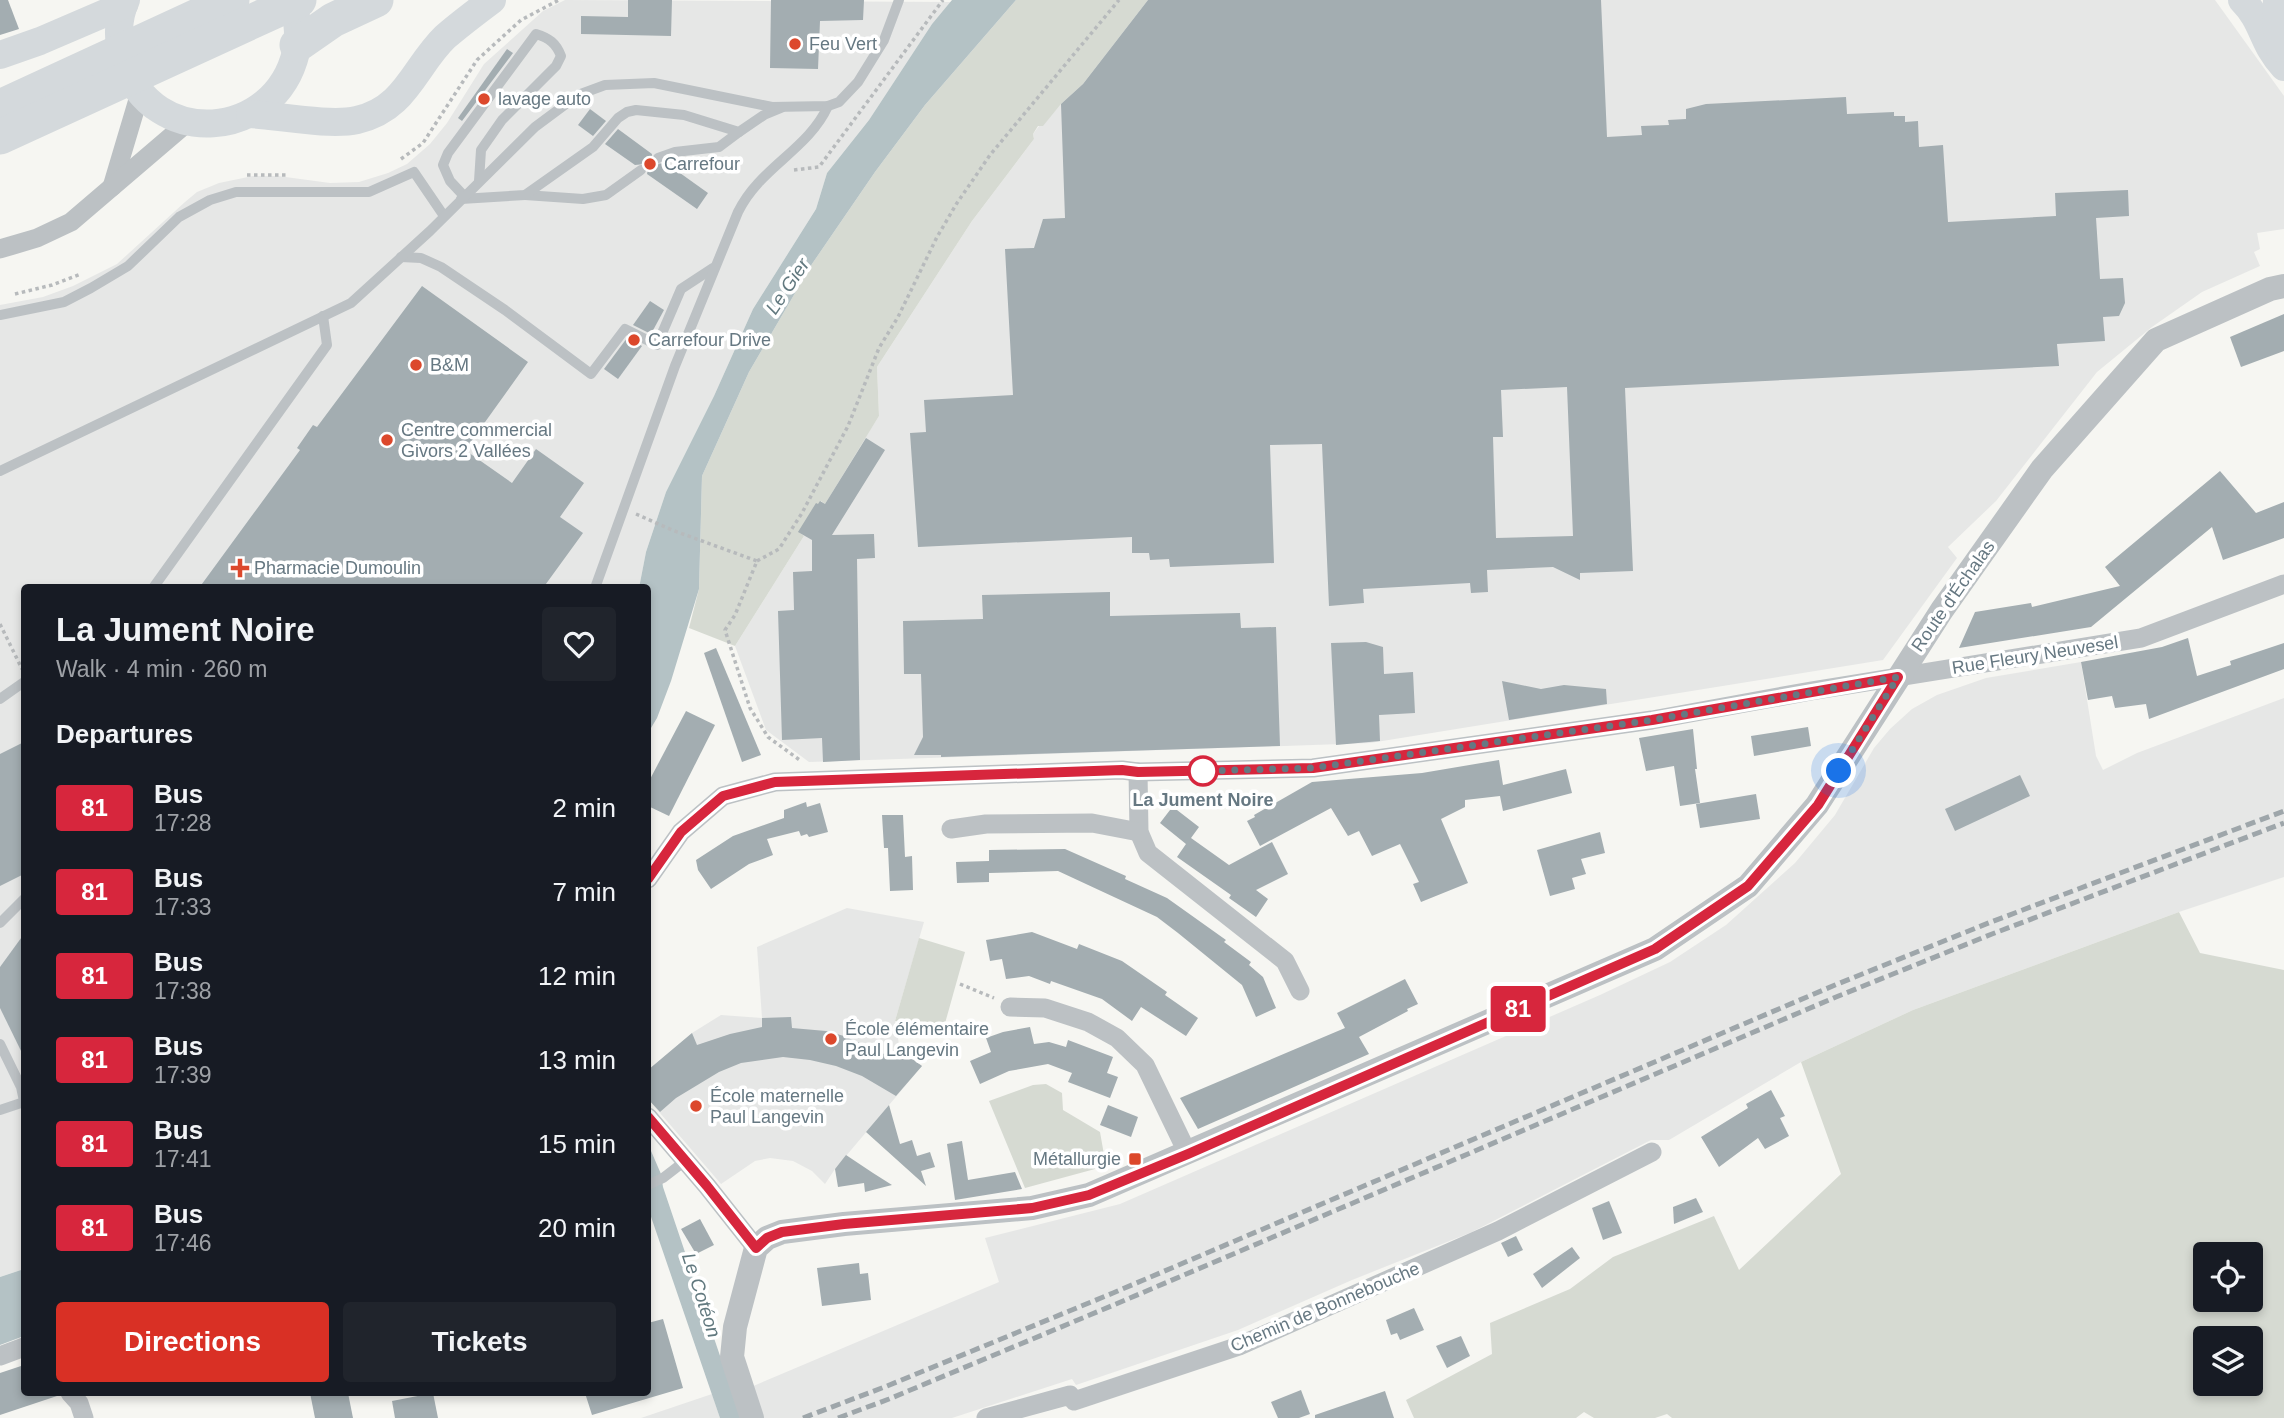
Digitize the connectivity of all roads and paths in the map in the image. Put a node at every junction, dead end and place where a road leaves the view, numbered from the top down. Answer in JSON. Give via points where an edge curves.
{"nodes":[{"id":1,"x":232,"y":0,"type":"edge"},
{"id":2,"x":376,"y":0,"type":"edge"},
{"id":3,"x":492,"y":0,"type":"edge"},
{"id":4,"x":559,"y":0,"type":"edge"},
{"id":5,"x":899,"y":0,"type":"edge"},
{"id":6,"x":1119,"y":0,"type":"edge"},
{"id":7,"x":2242,"y":0,"type":"edge"},
{"id":8,"x":2249,"y":0,"type":"edge"},
{"id":9,"x":2267,"y":0,"type":"edge"},
{"id":10,"x":2277,"y":0,"type":"edge"},
{"id":11,"x":122,"y":21,"type":"edge"},
{"id":12,"x":295,"y":27,"type":"edge"},
{"id":13,"x":40,"y":41,"type":"junction"},
{"id":14,"x":0,"y":55,"type":"edge"},
{"id":15,"x":2284,"y":57,"type":"edge"},
{"id":16,"x":2284,"y":67,"type":"edge"},
{"id":17,"x":140,"y":93,"type":"junction"},
{"id":18,"x":828,"y":106,"type":"junction"},
{"id":19,"x":0,"y":107,"type":"edge"},
{"id":20,"x":781,"y":108,"type":"junction"},
{"id":21,"x":250,"y":114,"type":"junction"},
{"id":22,"x":325,"y":121,"type":"junction"},
{"id":23,"x":188,"y":122,"type":"junction"},
{"id":24,"x":739,"y":132,"type":"junction"},
{"id":25,"x":0,"y":137,"type":"edge"},
{"id":26,"x":658,"y":158,"type":"dead end"},
{"id":27,"x":400,"y":160,"type":"dead end"},
{"id":28,"x":641,"y":170,"type":"dead end"},
{"id":29,"x":297,"y":176,"type":"dead end"},
{"id":30,"x":241,"y":177,"type":"dead end"},
{"id":31,"x":479,"y":181,"type":"junction"},
{"id":32,"x":112,"y":188,"type":"junction"},
{"id":33,"x":525,"y":195,"type":"junction"},
{"id":34,"x":462,"y":198,"type":"junction"},
{"id":35,"x":444,"y":216,"type":"junction"},
{"id":36,"x":0,"y":249,"type":"edge"},
{"id":37,"x":401,"y":257,"type":"junction"},
{"id":38,"x":713,"y":268,"type":"junction"},
{"id":39,"x":88,"y":271,"type":"dead end"},
{"id":40,"x":2284,"y":286,"type":"edge"},
{"id":41,"x":10,"y":295,"type":"dead end"},
{"id":42,"x":0,"y":315,"type":"edge"},
{"id":43,"x":323,"y":316,"type":"junction"},
{"id":44,"x":0,"y":471,"type":"edge"},
{"id":45,"x":653,"y":522,"type":"dead end"},
{"id":46,"x":757,"y":561,"type":"junction"},
{"id":47,"x":156,"y":584,"type":"edge"},
{"id":48,"x":596,"y":584,"type":"edge"},
{"id":49,"x":2284,"y":584,"type":"edge"},
{"id":50,"x":0,"y":624,"type":"edge"},
{"id":51,"x":21,"y":669,"type":"edge"},
{"id":52,"x":1898,"y":677,"type":"junction"},
{"id":53,"x":21,"y":684,"type":"edge"},
{"id":54,"x":0,"y":699,"type":"edge"},
{"id":55,"x":1138,"y":772,"type":"junction"},
{"id":56,"x":802,"y":781,"type":"junction"},
{"id":57,"x":951,"y":829,"type":"dead end"},
{"id":58,"x":1139,"y":832,"type":"junction"},
{"id":59,"x":651,"y":875,"type":"edge"},
{"id":60,"x":21,"y":902,"type":"edge"},
{"id":61,"x":0,"y":923,"type":"edge"},
{"id":62,"x":960,"y":984,"type":"dead end"},
{"id":63,"x":1300,"y":990,"type":"dead end"},
{"id":64,"x":1010,"y":1007,"type":"joint"},
{"id":65,"x":0,"y":1044,"type":"edge"},
{"id":66,"x":21,"y":1087,"type":"edge"},
{"id":67,"x":21,"y":1103,"type":"edge"},
{"id":68,"x":0,"y":1110,"type":"edge"},
{"id":69,"x":651,"y":1121,"type":"edge"},
{"id":70,"x":1652,"y":1152,"type":"dead end"},
{"id":71,"x":1188,"y":1154,"type":"junction"},
{"id":72,"x":685,"y":1161,"type":"junction"},
{"id":73,"x":651,"y":1184,"type":"edge"},
{"id":74,"x":756,"y":1248,"type":"junction"},
{"id":75,"x":21,"y":1348,"type":"edge"},
{"id":76,"x":0,"y":1356,"type":"edge"},
{"id":77,"x":73,"y":1396,"type":"edge"},
{"id":78,"x":84,"y":1418,"type":"edge"},
{"id":79,"x":751,"y":1418,"type":"edge"},
{"id":80,"x":986,"y":1418,"type":"edge"}],
"edges":[{"from":1,"to":19,"type":"highway"},
{"from":2,"to":12,"type":"highway","via":[[333,20]]},
{"from":3,"to":22,"type":"main road","via":[[444,38],[396,101],[357,120]]},
{"from":4,"to":27,"type":"path","via":[[522,20],[477,61],[423,143]]},
{"from":5,"to":18,"type":"lane","via":[[884,40],[858,82],[839,102]]},
{"from":6,"to":46,"type":"path","via":[[990,155],[957,203],[879,348],[848,426],[802,513],[779,549]]},
{"from":7,"to":16,"type":"main road","via":[[2254,12],[2272,55]]},
{"from":8,"to":9,"type":"main road"},
{"from":10,"to":15,"type":"main road","via":[[2277,39]]},
{"from":11,"to":13,"type":"main road"},
{"from":11,"to":13,"type":"main road","via":[[87,40]]},
{"from":11,"to":17,"type":"main road","via":[[127,74]]},
{"from":12,"to":21,"type":"main road","via":[[284,83]]},
{"from":12,"to":22,"type":"main road","via":[[297,89]]},
{"from":12,"to":25,"type":"highway"},
{"from":13,"to":14,"type":"main road"},
{"from":17,"to":23,"type":"main road","via":[[154,106]]},
{"from":17,"to":32,"type":"street"},
{"from":18,"to":20,"type":"lane"},
{"from":18,"to":38,"type":"lane","via":[[818,126],[746,194]]},
{"from":20,"to":24,"type":"lane"},
{"from":20,"to":31,"type":"lane","via":[[654,83],[605,85],[578,95],[535,127]]},
{"from":21,"to":22,"type":"main road"},
{"from":21,"to":23,"type":"main road","via":[[213,124]]},
{"from":23,"to":32,"type":"street"},
{"from":24,"to":26,"type":"lane","via":[[719,147]]},
{"from":24,"to":33,"type":"lane","via":[[684,115],[627,112],[593,147]]},
{"from":28,"to":33,"type":"lane","via":[[606,195],[583,200]]},
{"from":29,"to":30,"type":"path"},
{"from":31,"to":34,"type":"lane"},
{"from":31,"to":34,"type":"lane","via":[[481,149],[561,56],[547,38],[536,34],[448,153],[443,165]]},
{"from":32,"to":36,"type":"street","via":[[71,222]]},
{"from":33,"to":34,"type":"lane"},
{"from":34,"to":35,"type":"lane"},
{"from":35,"to":37,"type":"lane"},
{"from":35,"to":42,"type":"lane","via":[[414,172],[369,192],[236,192],[179,217],[128,266],[91,288],[64,302]]},
{"from":37,"to":38,"type":"lane","via":[[421,258],[441,267],[591,374],[625,329],[657,345],[681,289]]},
{"from":37,"to":43,"type":"lane","via":[[351,303]]},
{"from":38,"to":48,"type":"lane"},
{"from":39,"to":41,"type":"path"},
{"from":40,"to":52,"type":"street","name":"Route d'Échalas","via":[[2155,340],[2042,469]]},
{"from":43,"to":44,"type":"lane"},
{"from":43,"to":47,"type":"lane","via":[[327,345]]},
{"from":45,"to":46,"type":"path"},
{"from":46,"to":56,"type":"path","via":[[725,630],[750,708],[768,737],[802,761]]},
{"from":49,"to":52,"type":"street","name":"Rue Fleury Neuvesel","via":[[2141,638]]},
{"from":50,"to":51,"type":"path"},
{"from":52,"to":55,"type":"street","name":"Rue Fleury Neuvesel","via":[[1652,720],[1313,768]]},
{"from":52,"to":71,"type":"street","name":"Route d'Échalas","via":[[1818,805],[1748,886],[1655,949]]},
{"from":53,"to":54,"type":"lane"},
{"from":55,"to":56,"type":"street","name":"Rue Fleury Neuvesel"},
{"from":55,"to":58,"type":"street"},
{"from":56,"to":59,"type":"street","name":"Rue Fleury Neuvesel","via":[[775,782],[723,796],[681,832]]},
{"from":57,"to":58,"type":"street","via":[[986,824],[1092,823]]},
{"from":58,"to":63,"type":"street","via":[[1148,853],[1285,961]]},
{"from":60,"to":61,"type":"lane"},
{"from":62,"to":64,"type":"path"},
{"from":64,"to":71,"type":"street","via":[[1045,1008],[1088,1022],[1117,1038],[1145,1065]]},
{"from":65,"to":66,"type":"lane"},
{"from":67,"to":68,"type":"lane"},
{"from":69,"to":72,"type":"street"},
{"from":70,"to":80,"type":"street","name":"Chemin de Bonnebouche","via":[[1498,1231],[1239,1346],[1074,1401],[1070,1395]]},
{"from":71,"to":74,"type":"street","name":"Route d'Échalas","via":[[1089,1195],[1032,1208],[782,1232]]},
{"from":72,"to":73,"type":"lane"},
{"from":72,"to":74,"type":"street"},
{"from":74,"to":79,"type":"street","via":[[735,1327],[732,1357]]},
{"from":75,"to":76,"type":"street"},
{"from":77,"to":78,"type":"street"}]}
